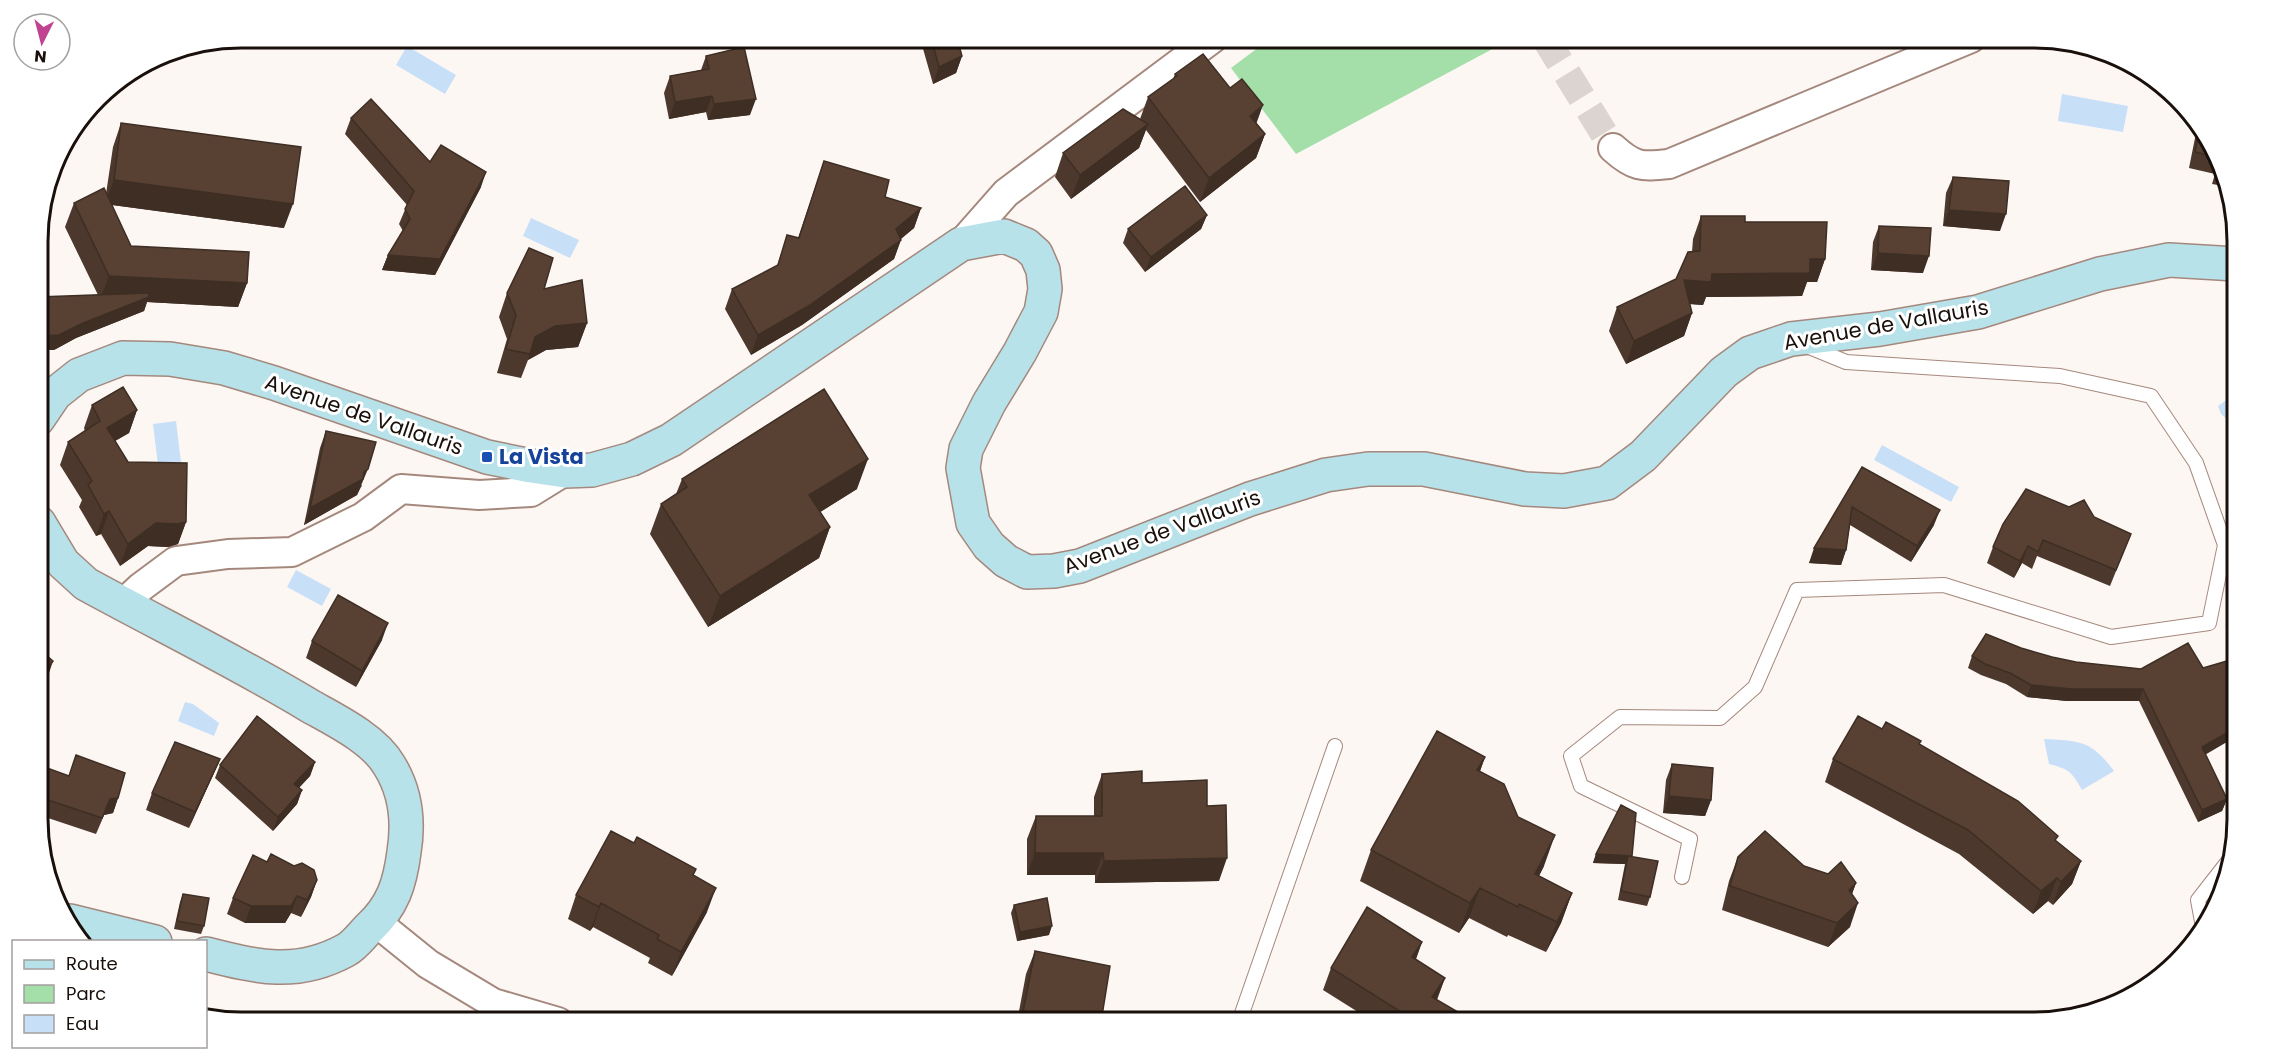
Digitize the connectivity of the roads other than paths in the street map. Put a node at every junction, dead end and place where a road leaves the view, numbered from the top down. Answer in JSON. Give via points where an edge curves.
{"nodes":[{"id":1,"x":1200,"y":48,"type":"edge"},
{"id":2,"x":1947,"y":48,"type":"edge"},
{"id":3,"x":1613,"y":148,"type":"tunnel mouth"},
{"id":4,"x":961,"y":244,"type":"junction"},
{"id":5,"x":2227,"y":263,"type":"edge"},
{"id":6,"x":1791,"y":339,"type":"junction"},
{"id":7,"x":48,"y":404,"type":"edge"},
{"id":8,"x":565,"y":471,"type":"junction"},
{"id":9,"x":48,"y":538,"type":"edge"},
{"id":10,"x":123,"y":604,"type":"junction"},
{"id":11,"x":1335,"y":746,"type":"dead end"},
{"id":12,"x":2218,"y":874,"type":"edge"},
{"id":13,"x":1682,"y":877,"type":"dead end"},
{"id":14,"x":2201,"y":916,"type":"edge"},
{"id":15,"x":376,"y":922,"type":"junction"},
{"id":16,"x":79,"y":923,"type":"edge"},
{"id":17,"x":147,"y":940,"type":"edge"},
{"id":18,"x":207,"y":954,"type":"edge"},
{"id":19,"x":524,"y":1012,"type":"edge"},
{"id":20,"x":1242,"y":1012,"type":"edge"}],
"edges":[{"from":1,"to":4,"type":"street","via":[[1006,193]]},
{"from":2,"to":3,"type":"street","via":[[1669,164],[1645,167],[1630,163]]},
{"from":4,"to":6,"type":"main road","name":"Avenue de Vallauris","via":[[1004,236],[1026,245],[1036,254],[1043,270],[1041,312],[989,402],[966,449],[963,468],[973,523],[988,546],[1027,572],[1080,566],[1250,499],[1326,475],[1368,469],[1424,469],[1525,489],[1564,491],[1607,483],[1643,456],[1724,372],[1750,352]]},
{"from":4,"to":8,"type":"main road","name":"Avenue de Vallauris","via":[[670,440],[632,459],[592,470]]},
{"from":5,"to":6,"type":"main road","name":"Avenue de Vallauris","via":[[2169,260],[2100,274],[1978,312]]},
{"from":6,"to":13,"type":"lane","via":[[1846,362],[2060,376],[2151,396],[2196,463],[2225,545],[2209,623],[2111,637],[1944,585],[1797,590],[1755,687],[1720,718],[1620,717],[1571,756],[1581,786],[1690,839]]},
{"from":7,"to":8,"type":"main road","name":"Avenue de Vallauris","via":[[79,375],[123,358],[170,359],[224,368],[274,383],[487,457]]},
{"from":8,"to":10,"type":"street","via":[[531,492],[479,495],[401,489],[363,517],[292,552],[176,561]]},
{"from":9,"to":10,"type":"main road","via":[[63,563],[86,584]]},
{"from":10,"to":15,"type":"main road","via":[[360,735],[389,763],[405,797],[407,831],[394,896]]},
{"from":11,"to":20,"type":"lane"},
{"from":12,"to":14,"type":"lane","via":[[2198,900]]},
{"from":15,"to":18,"type":"main road","via":[[348,949],[309,964],[277,969]]},
{"from":15,"to":19,"type":"street","via":[[428,964],[493,1003]]},
{"from":16,"to":17,"type":"main road"}]}
